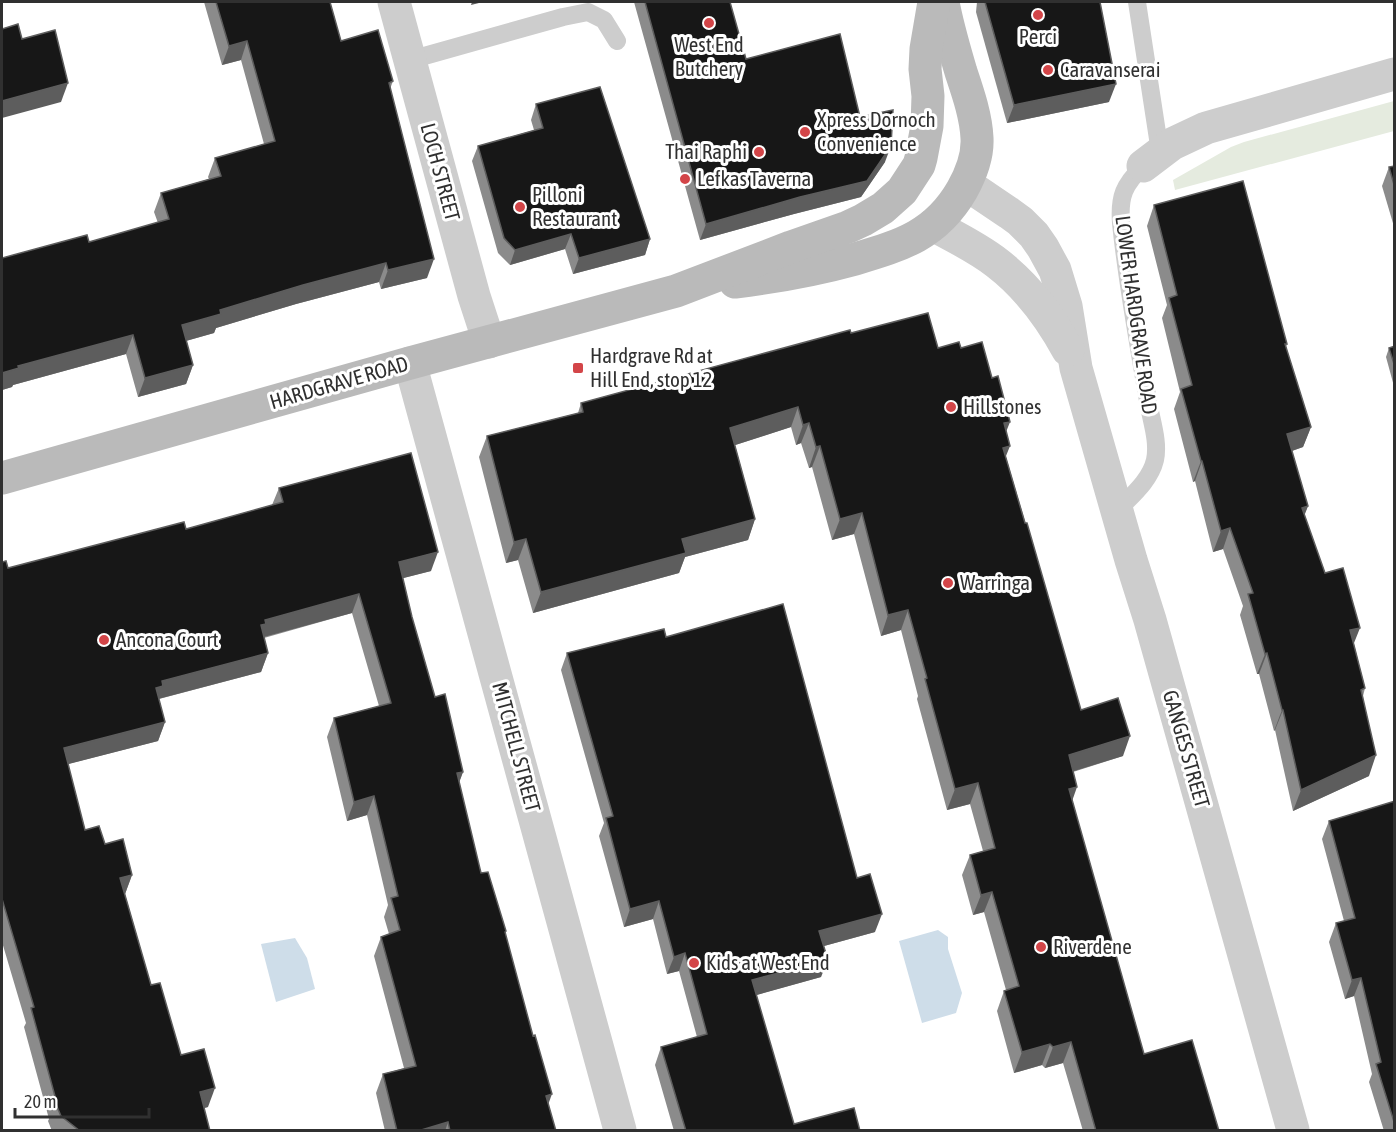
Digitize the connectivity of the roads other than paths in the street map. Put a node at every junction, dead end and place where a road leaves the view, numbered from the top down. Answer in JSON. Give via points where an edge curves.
{"nodes":[{"id":1,"x":394,"y":2,"type":"edge"},
{"id":2,"x":934,"y":2,"type":"edge"},
{"id":3,"x":942,"y":2,"type":"edge"},
{"id":4,"x":1137,"y":2,"type":"edge"},
{"id":5,"x":617,"y":41,"type":"dead end"},
{"id":6,"x":410,"y":60,"type":"junction"},
{"id":7,"x":1395,"y":74,"type":"edge"},
{"id":8,"x":1151,"y":159,"type":"junction"},
{"id":9,"x":907,"y":183,"type":"junction"},
{"id":10,"x":951,"y":204,"type":"junction"},
{"id":11,"x":676,"y":291,"type":"junction"},
{"id":12,"x":489,"y":342,"type":"junction"},
{"id":13,"x":410,"y":363,"type":"junction"},
{"id":14,"x":1076,"y":368,"type":"junction"},
{"id":15,"x":2,"y":478,"type":"edge"},
{"id":16,"x":1117,"y":511,"type":"junction"},
{"id":17,"x":620,"y":1131,"type":"edge"},
{"id":18,"x":1293,"y":1131,"type":"edge"}],
"edges":[{"from":1,"to":6,"type":"street","name":"LOCH STREET"},
{"from":2,"to":9,"type":"street","name":"HARDGRAVE ROAD","via":[[925,58],[926,138],[919,165]]},
{"from":3,"to":10,"type":"street","via":[[970,99],[977,140],[976,156]]},
{"from":4,"to":8,"type":"lane"},
{"from":5,"to":6,"type":"lane","via":[[604,20],[588,12]]},
{"from":6,"to":12,"type":"street","name":"LOCH STREET"},
{"from":7,"to":8,"type":"street","name":"LOWER HARDGRAVE ROAD","via":[[1206,128]]},
{"from":8,"to":16,"type":"lane","name":"LOWER HARDGRAVE ROAD","via":[[1123,192],[1120,223],[1156,451],[1149,475]]},
{"from":9,"to":10,"type":"street","name":"GANGES STREET"},
{"from":9,"to":10,"type":"street","name":"GANGES STREET"},
{"from":9,"to":11,"type":"street","name":"HARDGRAVE ROAD","via":[[883,208],[848,227]]},
{"from":10,"to":11,"type":"street","name":"HARDGRAVE ROAD","via":[[918,236],[898,245],[822,268]]},
{"from":10,"to":14,"type":"street","name":"GANGES STREET","via":[[987,256],[1035,299],[1054,325]]},
{"from":10,"to":14,"type":"street","name":"GANGES STREET","via":[[1010,213],[1034,235],[1063,292]]},
{"from":11,"to":12,"type":"street","name":"HARDGRAVE ROAD"},
{"from":12,"to":13,"type":"street","name":"HARDGRAVE ROAD"},
{"from":13,"to":15,"type":"street","name":"HARDGRAVE ROAD"},
{"from":13,"to":17,"type":"street","name":"MITCHELL STREET"},
{"from":14,"to":16,"type":"street","name":"GANGES STREET"},
{"from":16,"to":18,"type":"street","name":"GANGES STREET"}]}
